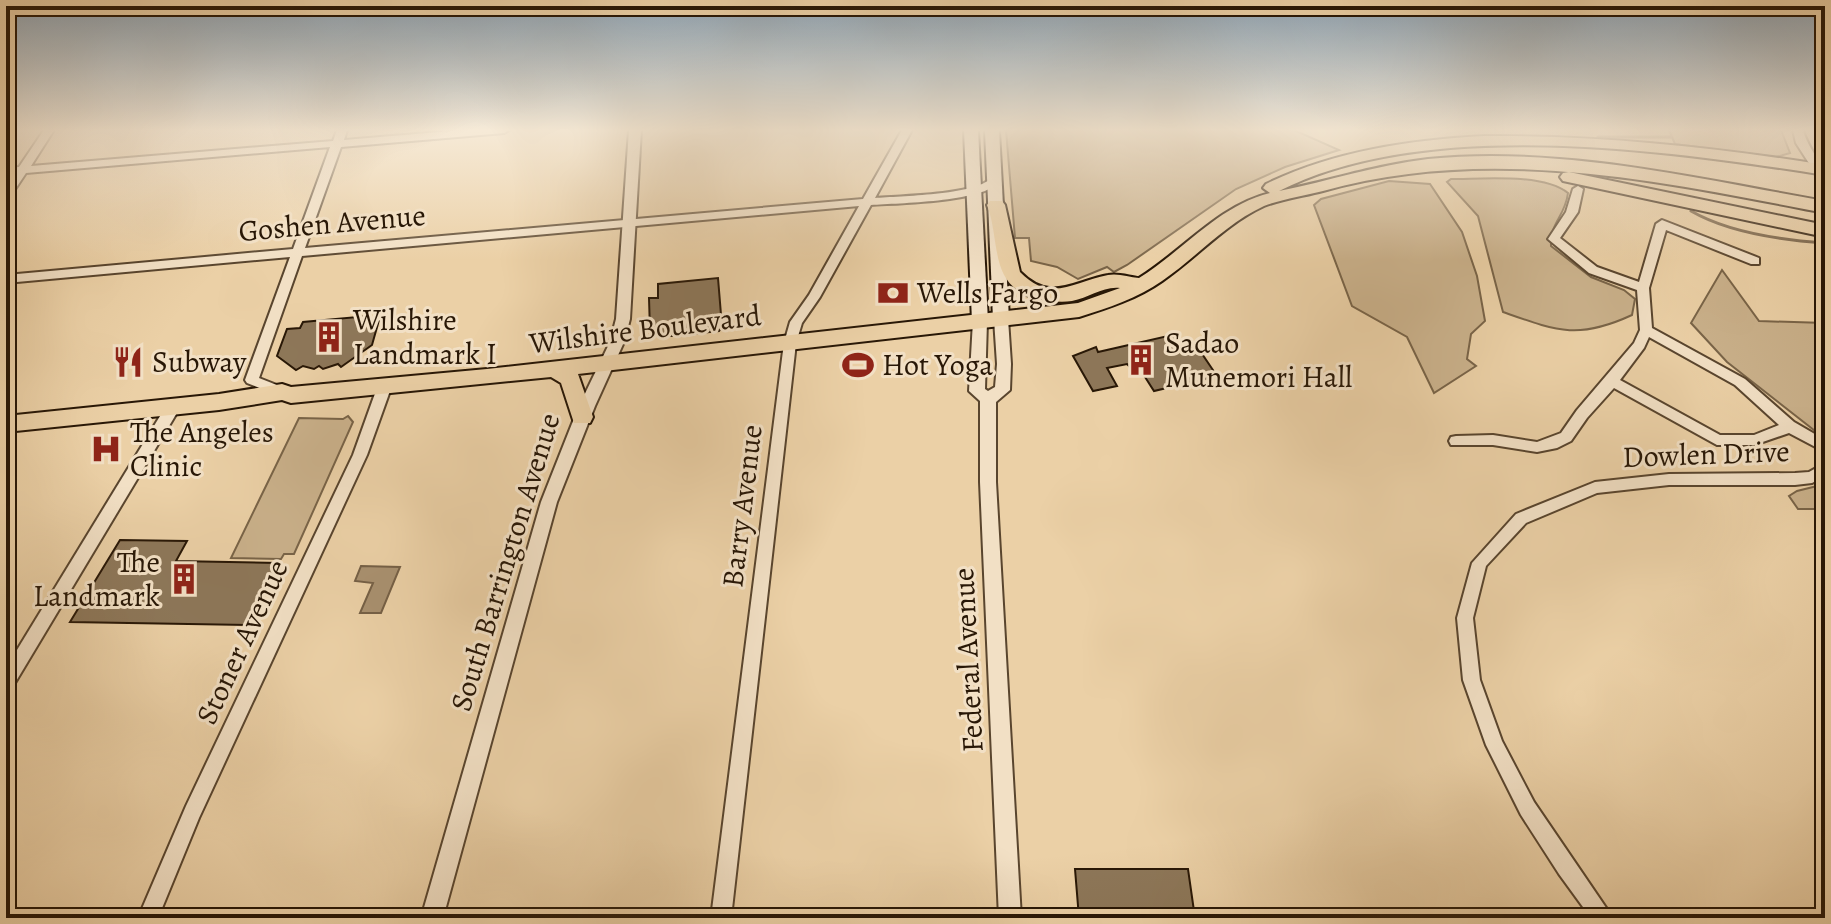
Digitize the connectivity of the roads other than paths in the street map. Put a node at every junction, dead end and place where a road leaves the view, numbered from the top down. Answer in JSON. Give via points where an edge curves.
{"nodes":[{"id":1,"x":20,"y":173,"type":"edge"},
{"id":2,"x":326,"y":173,"type":"edge"},
{"id":3,"x":632,"y":173,"type":"edge"},
{"id":4,"x":883,"y":173,"type":"edge"},
{"id":5,"x":974,"y":173,"type":"edge"},
{"id":6,"x":994,"y":173,"type":"edge"},
{"id":7,"x":1302,"y":173,"type":"edge"},
{"id":8,"x":1362,"y":173,"type":"edge"},
{"id":9,"x":1545,"y":173,"type":"edge"},
{"id":10,"x":1681,"y":173,"type":"edge"},
{"id":11,"x":1726,"y":173,"type":"edge"},
{"id":12,"x":994,"y":181,"type":"junction"},
{"id":13,"x":1822,"y":185,"type":"edge"},
{"id":14,"x":1578,"y":189,"type":"dead end"},
{"id":15,"x":975,"y":192,"type":"junction"},
{"id":16,"x":6,"y":195,"type":"edge"},
{"id":17,"x":1261,"y":201,"type":"junction"},
{"id":18,"x":867,"y":202,"type":"junction"},
{"id":19,"x":996,"y":205,"type":"junction"},
{"id":20,"x":629,"y":224,"type":"junction"},
{"id":21,"x":1825,"y":231,"type":"edge"},
{"id":22,"x":297,"y":252,"type":"junction"},
{"id":23,"x":1755,"y":261,"type":"dead end"},
{"id":24,"x":6,"y":279,"type":"edge"},
{"id":25,"x":1141,"y":285,"type":"junction"},
{"id":26,"x":1643,"y":288,"type":"junction"},
{"id":27,"x":1001,"y":319,"type":"junction"},
{"id":28,"x":980,"y":321,"type":"junction"},
{"id":29,"x":1646,"y":330,"type":"junction"},
{"id":30,"x":790,"y":343,"type":"junction"},
{"id":31,"x":608,"y":364,"type":"junction"},
{"id":32,"x":555,"y":370,"type":"junction"},
{"id":33,"x":1612,"y":381,"type":"junction"},
{"id":34,"x":384,"y":388,"type":"junction"},
{"id":35,"x":282,"y":392,"type":"junction"},
{"id":36,"x":988,"y":399,"type":"junction"},
{"id":37,"x":173,"y":407,"type":"junction"},
{"id":38,"x":582,"y":417,"type":"junction"},
{"id":39,"x":6,"y":424,"type":"edge"},
{"id":40,"x":1789,"y":426,"type":"junction"},
{"id":41,"x":1456,"y":441,"type":"dead end"},
{"id":42,"x":1825,"y":447,"type":"edge"},
{"id":43,"x":1825,"y":469,"type":"edge"},
{"id":44,"x":6,"y":683,"type":"edge"},
{"id":45,"x":148,"y":918,"type":"edge"},
{"id":46,"x":432,"y":918,"type":"edge"},
{"id":47,"x":721,"y":918,"type":"edge"},
{"id":48,"x":1010,"y":918,"type":"edge"},
{"id":49,"x":1603,"y":918,"type":"edge"}],
"edges":[{"from":1,"to":16,"type":"street"},
{"from":2,"to":22,"type":"street"},
{"from":3,"to":20,"type":"street","name":"South Barrington Avenue"},
{"from":4,"to":18,"type":"street","name":"Barry Avenue"},
{"from":5,"to":15,"type":"main road"},
{"from":6,"to":12,"type":"main road"},
{"from":7,"to":17,"type":"main road","name":"Wilshire Boulevard","via":[[1275,186]]},
{"from":8,"to":17,"type":"main road","name":"Wilshire Boulevard"},
{"from":9,"to":21,"type":"main road"},
{"from":10,"to":13,"type":"main road","name":"Wilshire Boulevard"},
{"from":11,"to":13,"type":"main road","name":"Wilshire Boulevard"},
{"from":12,"to":15,"type":"street","name":"Goshen Avenue"},
{"from":12,"to":19,"type":"main road"},
{"from":14,"to":26,"type":"street","via":[[1572,212],[1554,239],[1593,270]]},
{"from":15,"to":18,"type":"street","name":"Goshen Avenue"},
{"from":15,"to":28,"type":"main road"},
{"from":17,"to":25,"type":"main road","name":"Wilshire Boulevard","via":[[1225,221]]},
{"from":18,"to":20,"type":"street","name":"Goshen Avenue"},
{"from":18,"to":30,"type":"street","name":"Barry Avenue","via":[[796,322]]},
{"from":19,"to":25,"type":"main road","via":[[1004,222],[1007,265],[1029,289],[1056,296],[1111,281]]},
{"from":19,"to":27,"type":"main road"},
{"from":20,"to":22,"type":"street","name":"Goshen Avenue"},
{"from":20,"to":31,"type":"street","name":"South Barrington Avenue","via":[[623,319]]},
{"from":22,"to":24,"type":"street","name":"Goshen Avenue"},
{"from":22,"to":35,"type":"street","via":[[252,380]]},
{"from":23,"to":26,"type":"street","via":[[1662,224]]},
{"from":25,"to":27,"type":"main road","name":"Wilshire Boulevard","via":[[1079,310]]},
{"from":26,"to":29,"type":"street"},
{"from":27,"to":28,"type":"main road","name":"Wilshire Boulevard"},
{"from":27,"to":36,"type":"street","name":"Federal Avenue","via":[[1002,390]]},
{"from":28,"to":30,"type":"main road","name":"Wilshire Boulevard"},
{"from":28,"to":36,"type":"street","name":"Federal Avenue","via":[[977,391]]},
{"from":29,"to":33,"type":"street"},
{"from":29,"to":40,"type":"street","via":[[1740,382]]},
{"from":30,"to":31,"type":"main road","name":"Wilshire Boulevard"},
{"from":30,"to":47,"type":"street","name":"Barry Avenue"},
{"from":31,"to":32,"type":"main road","name":"Wilshire Boulevard"},
{"from":31,"to":38,"type":"street","name":"South Barrington Avenue"},
{"from":32,"to":34,"type":"main road","name":"Wilshire Boulevard"},
{"from":32,"to":38,"type":"main road","via":[[570,379]]},
{"from":33,"to":40,"type":"street","via":[[1717,440],[1764,439]]},
{"from":33,"to":41,"type":"street","via":[[1566,437],[1552,444]]},
{"from":34,"to":35,"type":"main road","name":"Wilshire Boulevard"},
{"from":34,"to":45,"type":"street","name":"Stoner Avenue","via":[[360,455],[192,812]]},
{"from":35,"to":37,"type":"main road","name":"Wilshire Boulevard"},
{"from":36,"to":48,"type":"street","name":"Federal Avenue"},
{"from":37,"to":39,"type":"main road","name":"Wilshire Boulevard"},
{"from":37,"to":44,"type":"street"},
{"from":38,"to":46,"type":"street","name":"South Barrington Avenue","via":[[549,502]]},
{"from":40,"to":42,"type":"street"},
{"from":43,"to":49,"type":"street","name":"Dowlen Drive","via":[[1795,479],[1653,480],[1593,489],[1559,500],[1518,524],[1487,552],[1473,576],[1463,632],[1483,720],[1523,807]]}]}
